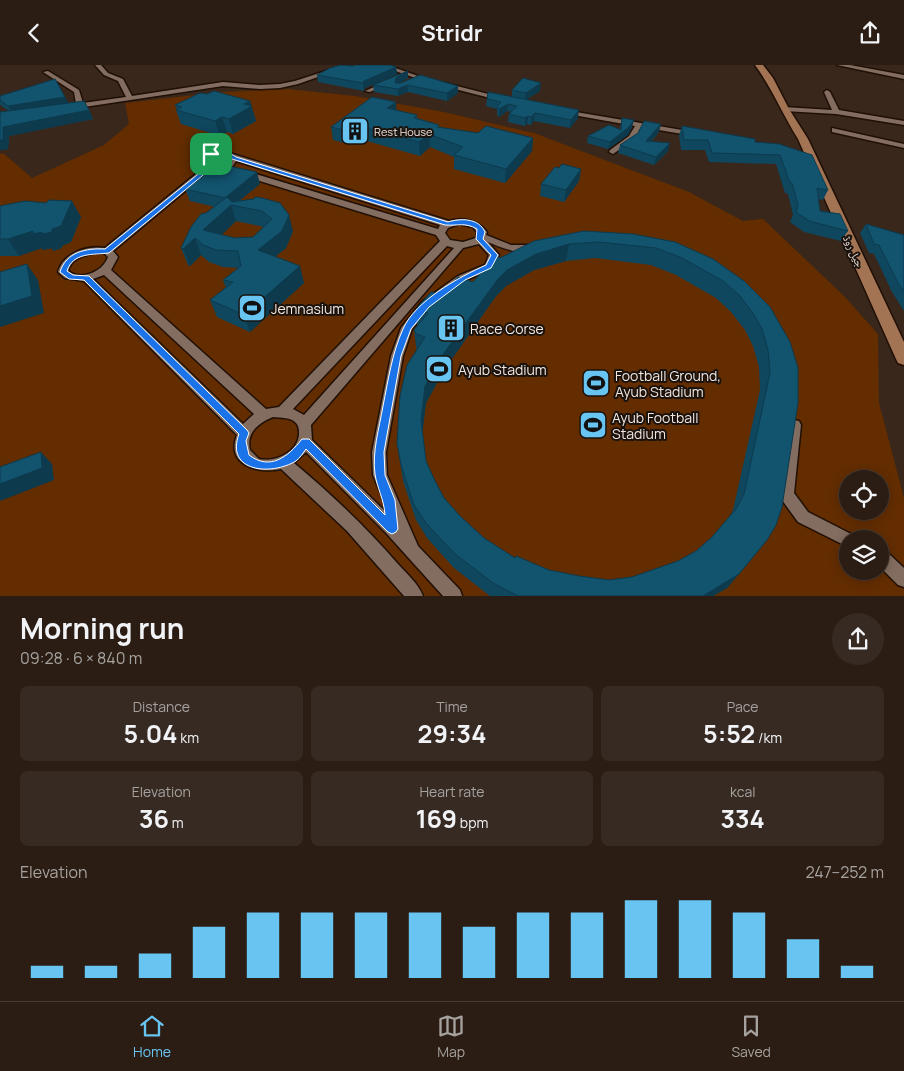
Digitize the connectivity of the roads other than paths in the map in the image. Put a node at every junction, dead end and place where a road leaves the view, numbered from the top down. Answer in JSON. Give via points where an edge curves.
{"nodes":[{"id":1,"x":98,"y":65,"type":"edge"},
{"id":2,"x":379,"y":65,"type":"edge"},
{"id":3,"x":759,"y":65,"type":"edge"},
{"id":4,"x":840,"y":65,"type":"edge"},
{"id":5,"x":346,"y":67,"type":"edge"},
{"id":6,"x":46,"y":73,"type":"dead end"},
{"id":7,"x":407,"y":74,"type":"junction"},
{"id":8,"x":904,"y":77,"type":"edge"},
{"id":9,"x":419,"y":78,"type":"junction"},
{"id":10,"x":409,"y":82,"type":"edge"},
{"id":11,"x":368,"y":91,"type":"dead end"},
{"id":12,"x":827,"y":92,"type":"dead end"},
{"id":13,"x":130,"y":99,"type":"junction"},
{"id":14,"x":514,"y":102,"type":"edge"},
{"id":15,"x":80,"y":106,"type":"junction"},
{"id":16,"x":62,"y":109,"type":"edge"},
{"id":17,"x":552,"y":109,"type":"edge"},
{"id":18,"x":784,"y":109,"type":"junction"},
{"id":19,"x":836,"y":112,"type":"junction"},
{"id":20,"x":904,"y":123,"type":"edge"},
{"id":21,"x":639,"y":125,"type":"junction"},
{"id":22,"x":835,"y":130,"type":"dead end"},
{"id":23,"x":698,"y":134,"type":"edge"},
{"id":24,"x":904,"y":146,"type":"edge"},
{"id":25,"x":613,"y":152,"type":"dead end"},
{"id":26,"x":234,"y":158,"type":"junction"},
{"id":27,"x":225,"y":167,"type":"junction"},
{"id":28,"x":206,"y":170,"type":"junction"},
{"id":29,"x":448,"y":224,"type":"junction"},
{"id":30,"x":443,"y":237,"type":"junction"},
{"id":31,"x":480,"y":238,"type":"junction"},
{"id":32,"x":460,"y":245,"type":"junction"},
{"id":33,"x":107,"y":251,"type":"junction"},
{"id":34,"x":489,"y":267,"type":"junction"},
{"id":35,"x":105,"y":270,"type":"junction"},
{"id":36,"x":86,"y":278,"type":"junction"},
{"id":37,"x":904,"y":359,"type":"edge"},
{"id":38,"x":796,"y":409,"type":"edge"},
{"id":39,"x":282,"y":412,"type":"junction"},
{"id":40,"x":264,"y":415,"type":"junction"},
{"id":41,"x":305,"y":423,"type":"junction"},
{"id":42,"x":244,"y":433,"type":"junction"},
{"id":43,"x":306,"y":442,"type":"junction"},
{"id":44,"x":284,"y":463,"type":"junction"},
{"id":45,"x":389,"y":500,"type":"junction"},
{"id":46,"x":392,"y":529,"type":"junction"},
{"id":47,"x":839,"y":536,"type":"edge"},
{"id":48,"x":413,"y":551,"type":"junction"},
{"id":49,"x":889,"y":565,"type":"edge"},
{"id":50,"x":904,"y":579,"type":"edge"},
{"id":51,"x":415,"y":596,"type":"edge"},
{"id":52,"x":454,"y":596,"type":"edge"}],
"edges":[{"from":1,"to":13,"type":"street","via":[[121,80]]},
{"from":2,"to":7,"type":"street"},
{"from":3,"to":18,"type":"main road","name":"جیل روڈ"},
{"from":4,"to":8,"type":"street"},
{"from":5,"to":13,"type":"street","via":[[280,86],[223,84]]},
{"from":6,"to":15,"type":"street","via":[[77,91]]},
{"from":7,"to":9,"type":"street"},
{"from":7,"to":11,"type":"street"},
{"from":9,"to":10,"type":"street"},
{"from":9,"to":14,"type":"street"},
{"from":12,"to":19,"type":"street"},
{"from":13,"to":15,"type":"street"},
{"from":15,"to":16,"type":"street"},
{"from":17,"to":21,"type":"street"},
{"from":18,"to":19,"type":"street"},
{"from":18,"to":37,"type":"main road","name":"جیل روڈ","via":[[803,139],[806,156]]},
{"from":19,"to":20,"type":"street"},
{"from":21,"to":23,"type":"street"},
{"from":21,"to":25,"type":"street","via":[[629,140]]},
{"from":22,"to":24,"type":"street"},
{"from":26,"to":27,"type":"street"},
{"from":26,"to":28,"type":"street","via":[[223,153],[205,156],[196,164]]},
{"from":26,"to":29,"type":"street"},
{"from":27,"to":28,"type":"street"},
{"from":27,"to":30,"type":"street"},
{"from":28,"to":33,"type":"street"},
{"from":29,"to":30,"type":"street","via":[[441,229]]},
{"from":29,"to":31,"type":"street","via":[[470,222],[480,228]]},
{"from":30,"to":32,"type":"street"},
{"from":30,"to":39,"type":"street"},
{"from":31,"to":32,"type":"street","via":[[472,244]]},
{"from":31,"to":34,"type":"street","via":[[494,255]]},
{"from":31,"to":34,"type":"street","via":[[510,248],[548,248]]},
{"from":32,"to":41,"type":"street"},
{"from":33,"to":35,"type":"street","via":[[113,261]]},
{"from":33,"to":36,"type":"street","via":[[93,250],[78,255],[63,268],[71,278]]},
{"from":34,"to":45,"type":"street","via":[[462,278],[426,305],[407,328],[397,356],[379,452],[380,475]]},
{"from":35,"to":36,"type":"street"},
{"from":35,"to":40,"type":"street"},
{"from":36,"to":42,"type":"street"},
{"from":38,"to":47,"type":"street","via":[[787,495],[802,517]]},
{"from":39,"to":40,"type":"street"},
{"from":39,"to":41,"type":"street","via":[[299,417]]},
{"from":40,"to":42,"type":"street"},
{"from":41,"to":43,"type":"street"},
{"from":42,"to":44,"type":"street","via":[[241,450],[245,458],[262,466]]},
{"from":43,"to":44,"type":"street"},
{"from":43,"to":46,"type":"street"},
{"from":44,"to":51,"type":"street","via":[[390,564]]},
{"from":45,"to":46,"type":"street"},
{"from":45,"to":48,"type":"street"},
{"from":46,"to":48,"type":"street"},
{"from":48,"to":52,"type":"street"},
{"from":49,"to":50,"type":"street"}]}
